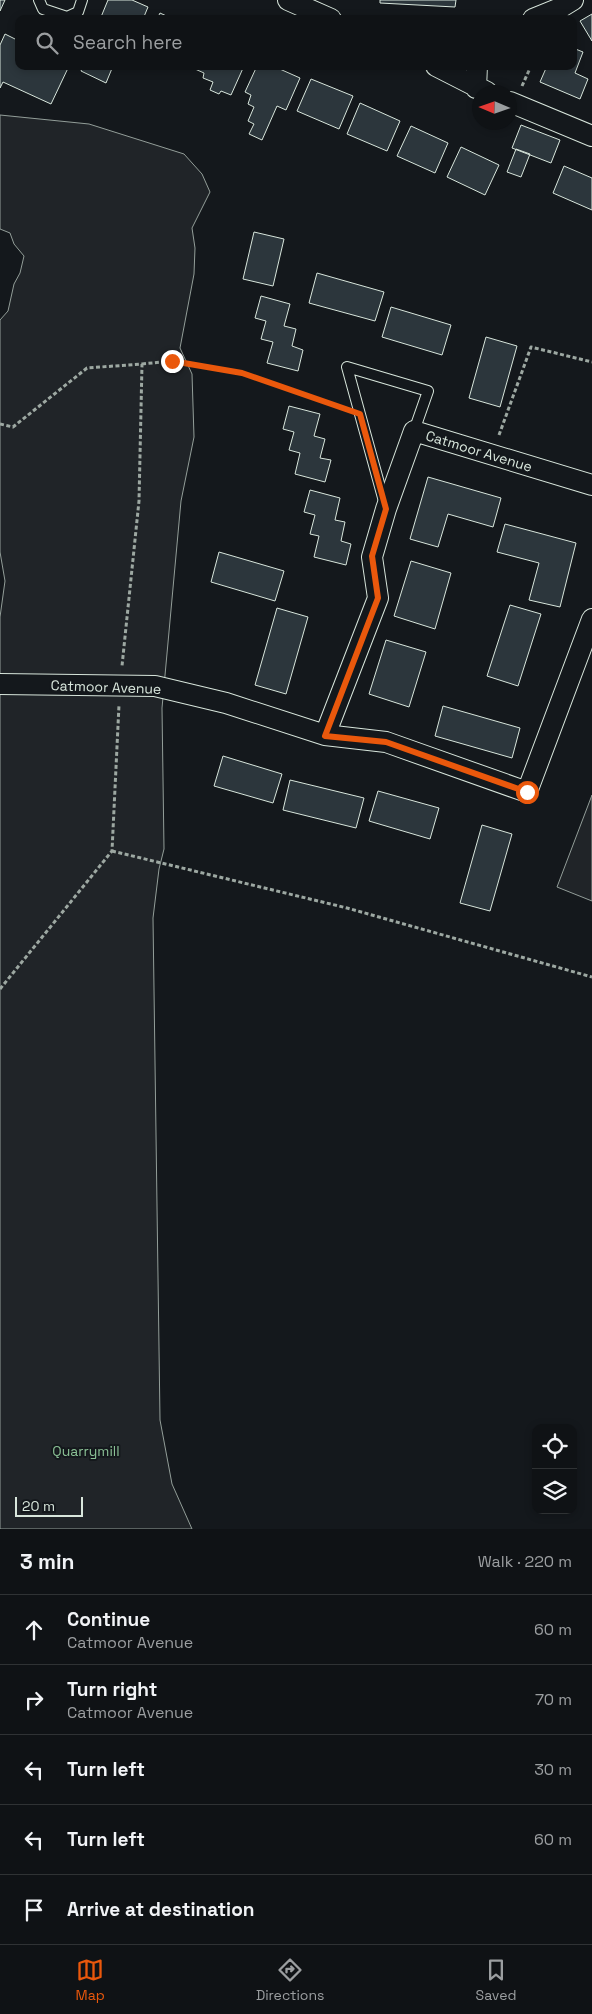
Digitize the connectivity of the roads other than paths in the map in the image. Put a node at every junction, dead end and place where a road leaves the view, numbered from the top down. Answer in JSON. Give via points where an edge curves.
{"nodes":[{"id":1,"x":39,"y":0,"type":"edge"},
{"id":2,"x":82,"y":0,"type":"edge"},
{"id":3,"x":288,"y":0,"type":"edge"},
{"id":4,"x":573,"y":0,"type":"edge"},
{"id":5,"x":61,"y":15,"type":"edge"},
{"id":6,"x":71,"y":15,"type":"edge"},
{"id":7,"x":322,"y":15,"type":"edge"},
{"id":8,"x":543,"y":15,"type":"edge"},
{"id":9,"x":444,"y":70,"type":"edge"},
{"id":10,"x":478,"y":70,"type":"edge"},
{"id":11,"x":472,"y":85,"type":"edge"},
{"id":12,"x":481,"y":85,"type":"edge"},
{"id":13,"x":517,"y":105,"type":"edge"},
{"id":14,"x":592,"y":136,"type":"edge"},
{"id":15,"x":414,"y":432,"type":"junction"},
{"id":16,"x":592,"y":485,"type":"edge"},
{"id":17,"x":386,"y":509,"type":"junction"},
{"id":18,"x":592,"y":619,"type":"edge"},
{"id":19,"x":0,"y":684,"type":"edge"},
{"id":20,"x":325,"y":736,"type":"junction"}],
"edges":[{"from":1,"to":5,"type":"lane","via":[[43,9]]},
{"from":2,"to":6,"type":"lane","via":[[78,12]]},
{"from":3,"to":7,"type":"street"},
{"from":4,"to":8,"type":"street"},
{"from":9,"to":11,"type":"street"},
{"from":10,"to":12,"type":"street"},
{"from":13,"to":14,"type":"street"},
{"from":15,"to":16,"type":"street","name":"Catmoor Avenue"},
{"from":15,"to":17,"type":"street","name":"Catmoor Avenue"},
{"from":15,"to":17,"type":"lane","via":[[428,391],[347,367]]},
{"from":17,"to":20,"type":"street","name":"Catmoor Avenue","via":[[372,556],[378,598]]},
{"from":18,"to":20,"type":"street","name":"Catmoor Avenue","via":[[527,792],[386,742]]},
{"from":19,"to":20,"type":"street","name":"Catmoor Avenue","via":[[155,686],[226,703]]}]}
